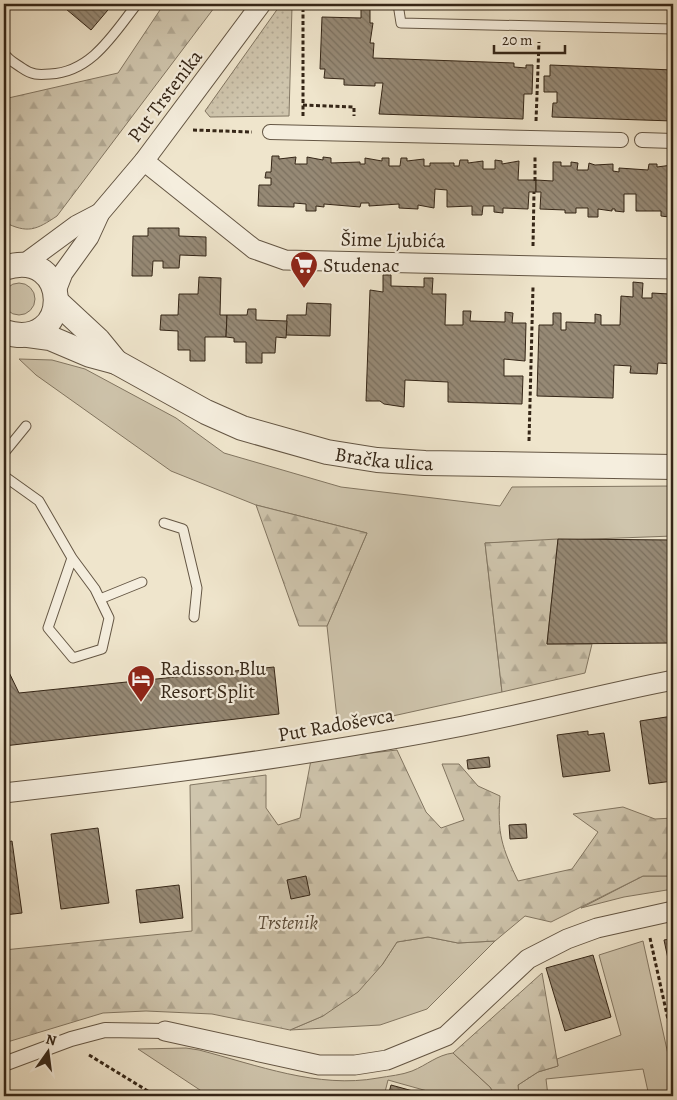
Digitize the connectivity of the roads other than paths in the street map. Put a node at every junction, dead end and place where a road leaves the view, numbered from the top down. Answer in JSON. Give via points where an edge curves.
{"nodes":[{"id":1,"x":137,"y":4,"type":"edge"},
{"id":2,"x":261,"y":4,"type":"edge"},
{"id":3,"x":398,"y":4,"type":"edge"},
{"id":4,"x":673,"y":29,"type":"edge"},
{"id":5,"x":4,"y":53,"type":"edge"},
{"id":6,"x":270,"y":132,"type":"road end"},
{"id":7,"x":621,"y":140,"type":"dead end"},
{"id":8,"x":642,"y":140,"type":"dead end"},
{"id":9,"x":673,"y":141,"type":"edge"},
{"id":10,"x":144,"y":160,"type":"junction"},
{"id":11,"x":100,"y":213,"type":"junction"},
{"id":12,"x":11,"y":264,"type":"edge"},
{"id":13,"x":673,"y":269,"type":"edge"},
{"id":14,"x":56,"y":297,"type":"junction"},
{"id":15,"x":13,"y":336,"type":"edge"},
{"id":16,"x":116,"y":362,"type":"junction"},
{"id":17,"x":26,"y":426,"type":"dead end"},
{"id":18,"x":4,"y":453,"type":"edge"},
{"id":19,"x":673,"y":467,"type":"edge"},
{"id":20,"x":4,"y":476,"type":"edge"},
{"id":21,"x":164,"y":523,"type":"dead end"},
{"id":22,"x":72,"y":558,"type":"junction"},
{"id":23,"x":142,"y":582,"type":"dead end"},
{"id":24,"x":100,"y":598,"type":"junction"},
{"id":25,"x":194,"y":617,"type":"dead end"},
{"id":26,"x":673,"y":680,"type":"edge"},
{"id":27,"x":4,"y":793,"type":"edge"},
{"id":28,"x":673,"y":911,"type":"edge"},
{"id":29,"x":165,"y":1031,"type":"joint"},
{"id":30,"x":4,"y":1064,"type":"edge"}],
"edges":[{"from":1,"to":5,"type":"lane","via":[[84,65],[60,74],[33,75]]},
{"from":2,"to":10,"type":"street","name":"Put Trstenika"},
{"from":3,"to":4,"type":"lane","via":[[401,23]]},
{"from":6,"to":7,"type":"street"},
{"from":8,"to":9,"type":"street"},
{"from":10,"to":11,"type":"street","name":"Put Trstenika"},
{"from":10,"to":13,"type":"street","name":"Šime Ljubića","via":[[254,249],[285,260]]},
{"from":11,"to":12,"type":"street","name":"Put Trstenika"},
{"from":11,"to":14,"type":"street","name":"Put Trstenika","via":[[89,237],[63,273]]},
{"from":12,"to":14,"type":"street","name":"Bračka ulica","via":[[44,273],[52,281]]},
{"from":14,"to":15,"type":"street","via":[[48,322],[39,331]]},
{"from":14,"to":16,"type":"street","name":"Bračka ulica"},
{"from":15,"to":16,"type":"street","name":"Bračka ulica","via":[[50,338]]},
{"from":16,"to":19,"type":"street","name":"Bračka ulica","via":[[206,412],[242,428],[327,452],[377,460]]},
{"from":17,"to":18,"type":"lane"},
{"from":20,"to":22,"type":"lane","via":[[39,501]]},
{"from":21,"to":25,"type":"lane","via":[[183,529],[197,588]]},
{"from":22,"to":24,"type":"lane"},
{"from":22,"to":24,"type":"lane","via":[[48,628],[73,658],[102,649],[109,618]]},
{"from":23,"to":24,"type":"lane"},
{"from":26,"to":27,"type":"street","name":"Put Radoševca","via":[[464,726],[256,762]]},
{"from":28,"to":29,"type":"street","via":[[597,928],[528,959],[446,1036],[387,1060],[355,1065],[319,1065]]},
{"from":29,"to":30,"type":"street","via":[[106,1030]]}]}
